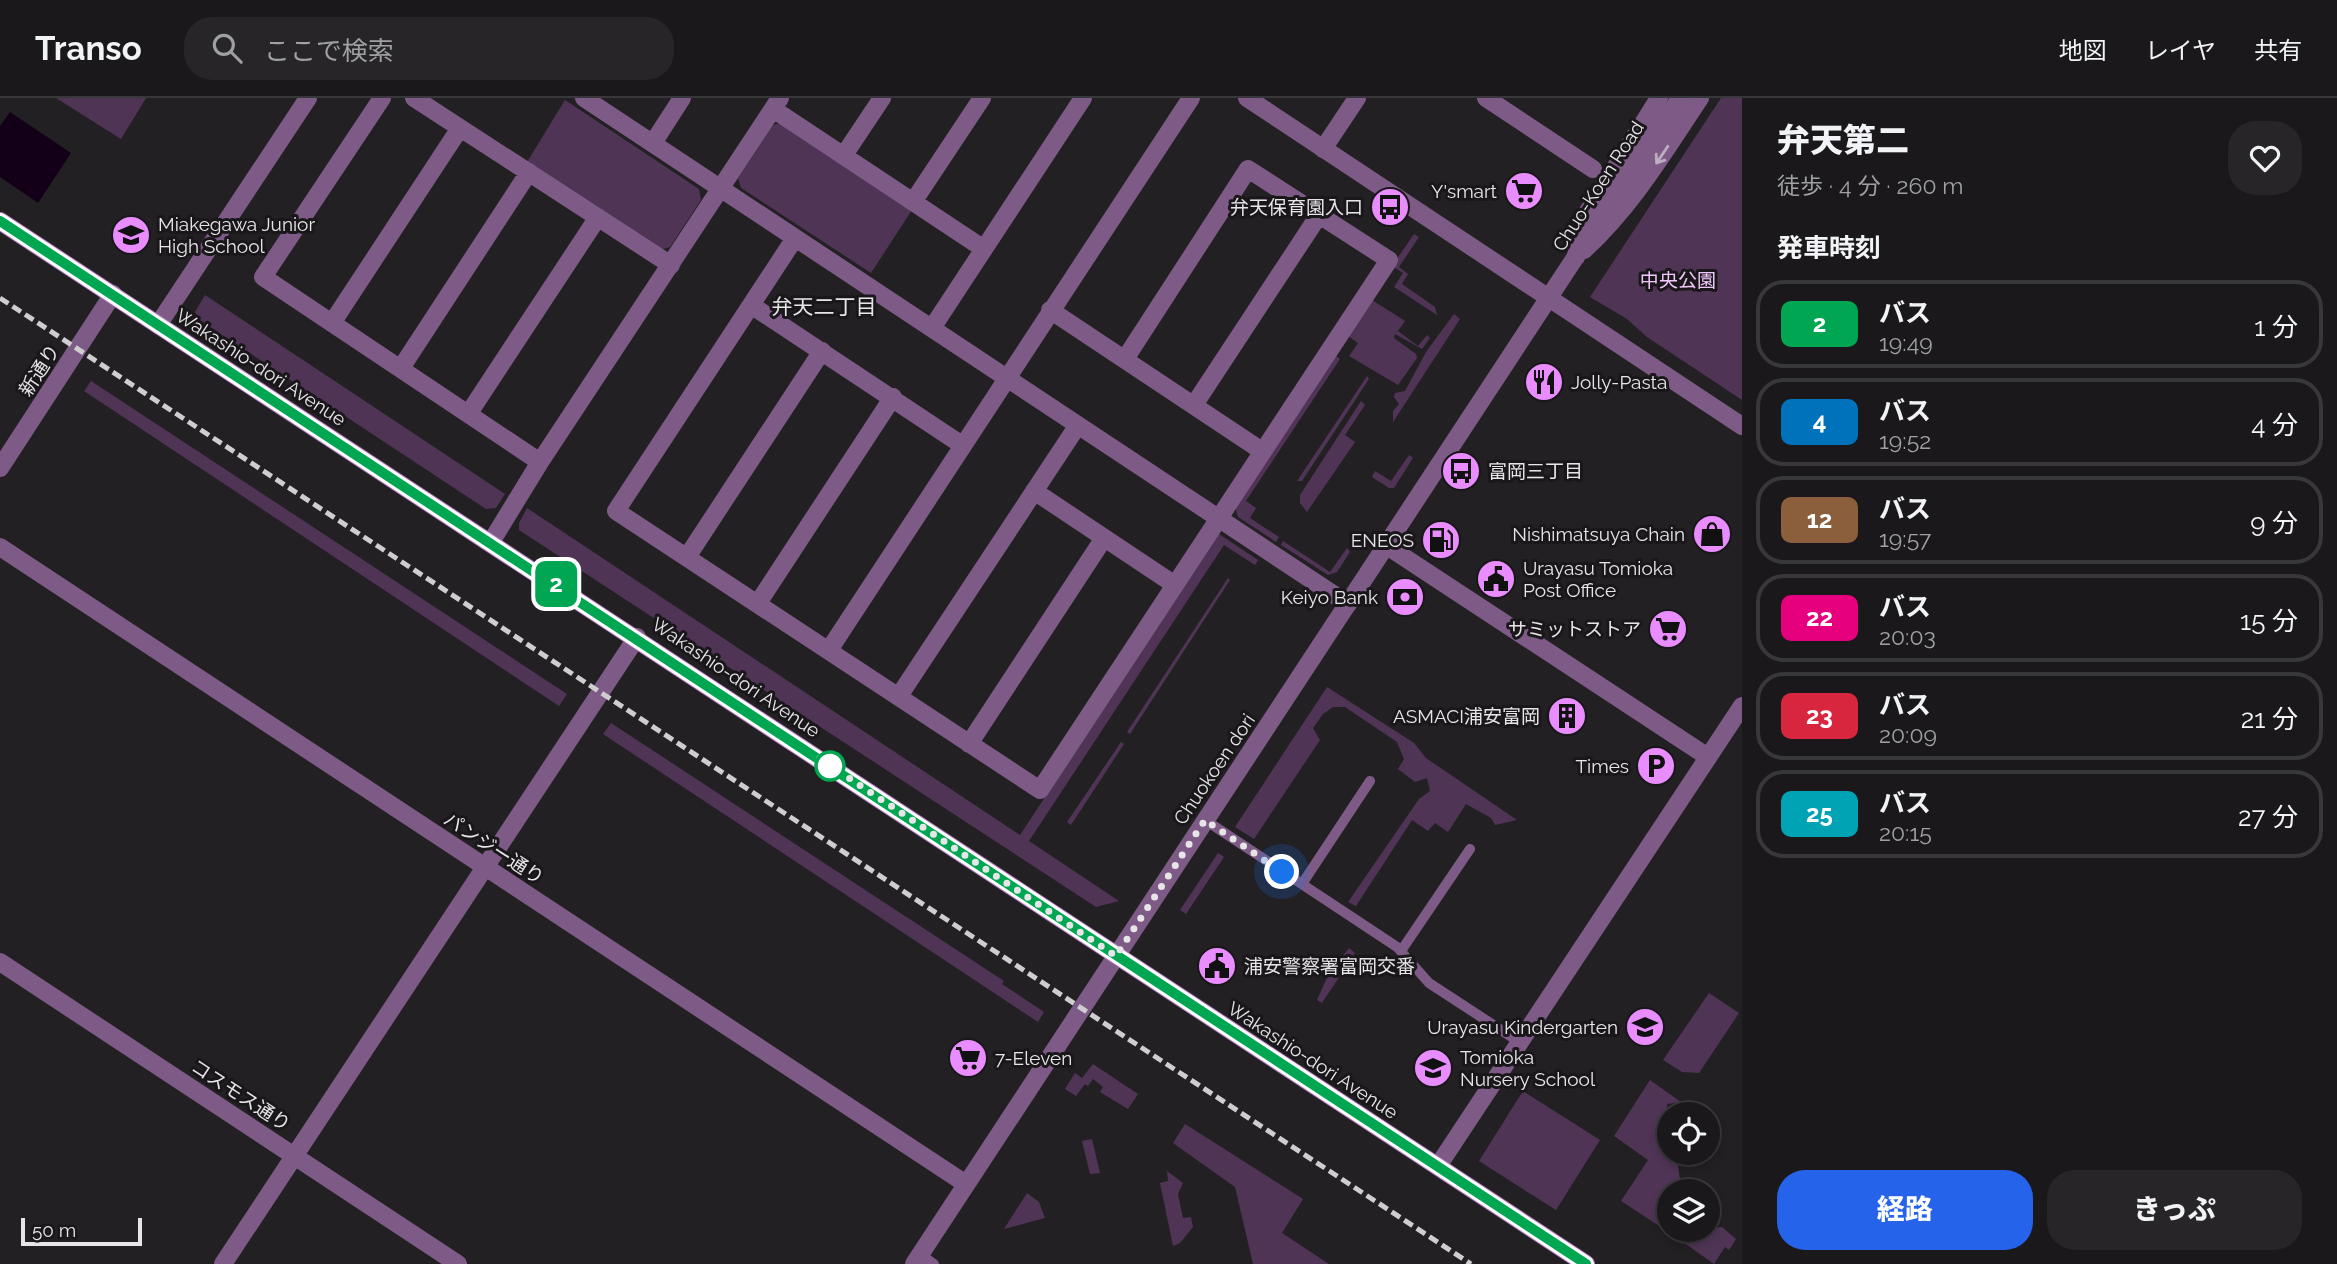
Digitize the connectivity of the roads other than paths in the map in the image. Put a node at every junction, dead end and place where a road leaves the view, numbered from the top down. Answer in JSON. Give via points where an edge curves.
{"nodes":[{"id":1,"x":308,"y":98,"type":"edge"},
{"id":2,"x":382,"y":98,"type":"edge"},
{"id":3,"x":414,"y":98,"type":"edge"},
{"id":4,"x":584,"y":98,"type":"edge"},
{"id":5,"x":682,"y":98,"type":"edge"},
{"id":6,"x":882,"y":98,"type":"edge"},
{"id":7,"x":982,"y":98,"type":"edge"},
{"id":8,"x":1083,"y":98,"type":"edge"},
{"id":9,"x":1191,"y":98,"type":"edge"},
{"id":10,"x":1357,"y":98,"type":"edge"},
{"id":11,"x":1486,"y":98,"type":"edge"},
{"id":12,"x":1659,"y":98,"type":"edge"},
{"id":13,"x":1680,"y":98,"type":"edge"},
{"id":14,"x":1700,"y":98,"type":"edge"},
{"id":15,"x":1252,"y":99,"type":"edge"},
{"id":16,"x":777,"y":103,"type":"edge"},
{"id":17,"x":460,"y":128,"type":"junction"},
{"id":18,"x":653,"y":143,"type":"junction"},
{"id":19,"x":1323,"y":149,"type":"junction"},
{"id":20,"x":844,"y":155,"type":"junction"},
{"id":21,"x":1593,"y":170,"type":"dead end"},
{"id":22,"x":529,"y":172,"type":"junction"},
{"id":23,"x":719,"y":189,"type":"junction"},
{"id":24,"x":914,"y":202,"type":"junction"},
{"id":25,"x":1319,"y":215,"type":"junction"},
{"id":26,"x":598,"y":217,"type":"junction"},
{"id":27,"x":0,"y":221,"type":"edge"},
{"id":28,"x":795,"y":238,"type":"junction"},
{"id":29,"x":984,"y":249,"type":"junction"},
{"id":30,"x":1576,"y":257,"type":"junction"},
{"id":31,"x":671,"y":265,"type":"junction"},
{"id":32,"x":113,"y":294,"type":"junction"},
{"id":33,"x":1550,"y":297,"type":"junction"},
{"id":34,"x":751,"y":305,"type":"junction"},
{"id":35,"x":1050,"y":310,"type":"junction"},
{"id":36,"x":332,"y":323,"type":"junction"},
{"id":37,"x":158,"y":325,"type":"junction"},
{"id":38,"x":932,"y":328,"type":"junction"},
{"id":39,"x":822,"y":351,"type":"junction"},
{"id":40,"x":1125,"y":359,"type":"junction"},
{"id":41,"x":401,"y":368,"type":"junction"},
{"id":42,"x":1007,"y":377,"type":"junction"},
{"id":43,"x":893,"y":397,"type":"junction"},
{"id":44,"x":1194,"y":405,"type":"junction"},
{"id":45,"x":470,"y":413,"type":"junction"},
{"id":46,"x":1078,"y":425,"type":"junction"},
{"id":47,"x":1742,"y":426,"type":"edge"},
{"id":48,"x":962,"y":445,"type":"junction"},
{"id":49,"x":1262,"y":451,"type":"junction"},
{"id":50,"x":540,"y":461,"type":"junction"},
{"id":51,"x":0,"y":468,"type":"edge"},
{"id":52,"x":1034,"y":491,"type":"junction"},
{"id":53,"x":1219,"y":518,"type":"junction"},
{"id":54,"x":1104,"y":538,"type":"junction"},
{"id":55,"x":491,"y":541,"type":"junction"},
{"id":56,"x":1387,"y":546,"type":"junction"},
{"id":57,"x":0,"y":547,"type":"edge"},
{"id":58,"x":687,"y":557,"type":"junction"},
{"id":59,"x":1175,"y":584,"type":"junction"},
{"id":60,"x":758,"y":604,"type":"junction"},
{"id":61,"x":1348,"y":604,"type":"junction"},
{"id":62,"x":637,"y":637,"type":"junction"},
{"id":63,"x":829,"y":650,"type":"junction"},
{"id":64,"x":899,"y":696,"type":"junction"},
{"id":65,"x":1742,"y":706,"type":"edge"},
{"id":66,"x":969,"y":744,"type":"junction"},
{"id":67,"x":1708,"y":757,"type":"junction"},
{"id":68,"x":1370,"y":781,"type":"dead end"},
{"id":69,"x":1205,"y":820,"type":"junction"},
{"id":70,"x":1470,"y":849,"type":"dead end"},
{"id":71,"x":486,"y":868,"type":"junction"},
{"id":72,"x":1302,"y":884,"type":"junction"},
{"id":73,"x":1401,"y":951,"type":"junction"},
{"id":74,"x":1116,"y":956,"type":"junction"},
{"id":75,"x":0,"y":962,"type":"edge"},
{"id":76,"x":1521,"y":1043,"type":"junction"},
{"id":77,"x":294,"y":1155,"type":"junction"},
{"id":78,"x":1438,"y":1166,"type":"junction"},
{"id":79,"x":966,"y":1184,"type":"junction"},
{"id":80,"x":923,"y":1261,"type":"edge"},
{"id":81,"x":223,"y":1264,"type":"edge"},
{"id":82,"x":458,"y":1264,"type":"edge"},
{"id":83,"x":1586,"y":1264,"type":"edge"}],
"edges":[{"from":1,"to":37,"type":"street"},
{"from":2,"to":36,"type":"street","via":[[264,278]]},
{"from":3,"to":17,"type":"street"},
{"from":4,"to":18,"type":"street"},
{"from":5,"to":18,"type":"street"},
{"from":6,"to":20,"type":"street"},
{"from":7,"to":24,"type":"street"},
{"from":8,"to":29,"type":"street"},
{"from":9,"to":35,"type":"street"},
{"from":10,"to":19,"type":"street"},
{"from":11,"to":21,"type":"street"},
{"from":12,"to":30,"type":"street","via":[[1582,220]]},
{"from":13,"to":30,"type":"street","name":"Chuo-Koen Road"},
{"from":14,"to":30,"type":"street","one_way":true,"via":[[1615,222]]},
{"from":15,"to":19,"type":"street"},
{"from":16,"to":20,"type":"street"},
{"from":16,"to":23,"type":"street"},
{"from":17,"to":22,"type":"street"},
{"from":17,"to":36,"type":"street"},
{"from":18,"to":23,"type":"street"},
{"from":19,"to":33,"type":"street"},
{"from":20,"to":24,"type":"street"},
{"from":22,"to":26,"type":"street"},
{"from":22,"to":41,"type":"street"},
{"from":23,"to":28,"type":"street"},
{"from":23,"to":31,"type":"street"},
{"from":24,"to":29,"type":"street"},
{"from":25,"to":40,"type":"street","via":[[1248,169]]},
{"from":25,"to":44,"type":"street"},
{"from":25,"to":49,"type":"street","via":[[1388,260]]},
{"from":26,"to":31,"type":"street"},
{"from":26,"to":45,"type":"street"},
{"from":27,"to":32,"type":"main road","name":"Wakashio-dori Avenue"},
{"from":28,"to":34,"type":"street"},
{"from":28,"to":38,"type":"street"},
{"from":29,"to":38,"type":"street"},
{"from":30,"to":33,"type":"street","name":"Chuo-Koen Road"},
{"from":31,"to":50,"type":"street"},
{"from":32,"to":37,"type":"main road","name":"Wakashio-dori Avenue"},
{"from":32,"to":51,"type":"street","name":"新通り"},
{"from":33,"to":47,"type":"street"},
{"from":33,"to":56,"type":"street","name":"Chuokoen dori"},
{"from":34,"to":39,"type":"street"},
{"from":34,"to":58,"type":"street","via":[[616,511]]},
{"from":35,"to":40,"type":"street"},
{"from":35,"to":42,"type":"street"},
{"from":36,"to":41,"type":"street"},
{"from":37,"to":55,"type":"main road","name":"Wakashio-dori Avenue"},
{"from":38,"to":42,"type":"street"},
{"from":39,"to":43,"type":"street"},
{"from":39,"to":58,"type":"street"},
{"from":40,"to":44,"type":"street"},
{"from":41,"to":45,"type":"street"},
{"from":42,"to":46,"type":"street"},
{"from":42,"to":48,"type":"street"},
{"from":43,"to":48,"type":"street"},
{"from":43,"to":60,"type":"street"},
{"from":44,"to":49,"type":"street"},
{"from":45,"to":50,"type":"street"},
{"from":46,"to":52,"type":"street"},
{"from":46,"to":53,"type":"street"},
{"from":48,"to":63,"type":"street"},
{"from":49,"to":53,"type":"street"},
{"from":50,"to":55,"type":"street"},
{"from":52,"to":54,"type":"street"},
{"from":52,"to":64,"type":"street"},
{"from":53,"to":59,"type":"street"},
{"from":53,"to":61,"type":"street"},
{"from":54,"to":59,"type":"street"},
{"from":54,"to":66,"type":"street"},
{"from":55,"to":62,"type":"main road","name":"Wakashio-dori Avenue"},
{"from":56,"to":61,"type":"street","name":"Chuokoen dori"},
{"from":56,"to":67,"type":"street"},
{"from":57,"to":71,"type":"street","name":"パンジー通り"},
{"from":58,"to":60,"type":"street"},
{"from":59,"to":66,"type":"street","via":[[1040,790]]},
{"from":60,"to":63,"type":"street"},
{"from":61,"to":69,"type":"street","name":"Chuokoen dori"},
{"from":62,"to":71,"type":"street"},
{"from":62,"to":74,"type":"main road","name":"Wakashio-dori Avenue"},
{"from":63,"to":64,"type":"street"},
{"from":64,"to":66,"type":"street"},
{"from":65,"to":67,"type":"street"},
{"from":67,"to":76,"type":"street"},
{"from":68,"to":72,"type":"lane"},
{"from":69,"to":72,"type":"lane"},
{"from":69,"to":74,"type":"street","name":"Chuokoen dori"},
{"from":70,"to":73,"type":"lane"},
{"from":71,"to":77,"type":"street"},
{"from":71,"to":79,"type":"street","name":"パンジー通り"},
{"from":72,"to":73,"type":"lane"},
{"from":73,"to":76,"type":"lane","via":[[1429,983]]},
{"from":74,"to":78,"type":"main road","name":"Wakashio-dori Avenue"},
{"from":74,"to":79,"type":"street","name":"Chuokoen dori"},
{"from":75,"to":77,"type":"street","name":"コスモス通り"},
{"from":76,"to":78,"type":"street"},
{"from":77,"to":81,"type":"street"},
{"from":77,"to":82,"type":"street","name":"コスモス通り"},
{"from":78,"to":83,"type":"main road","name":"Wakashio-dori Avenue"},
{"from":79,"to":80,"type":"street","name":"Chuokoen dori"}]}
